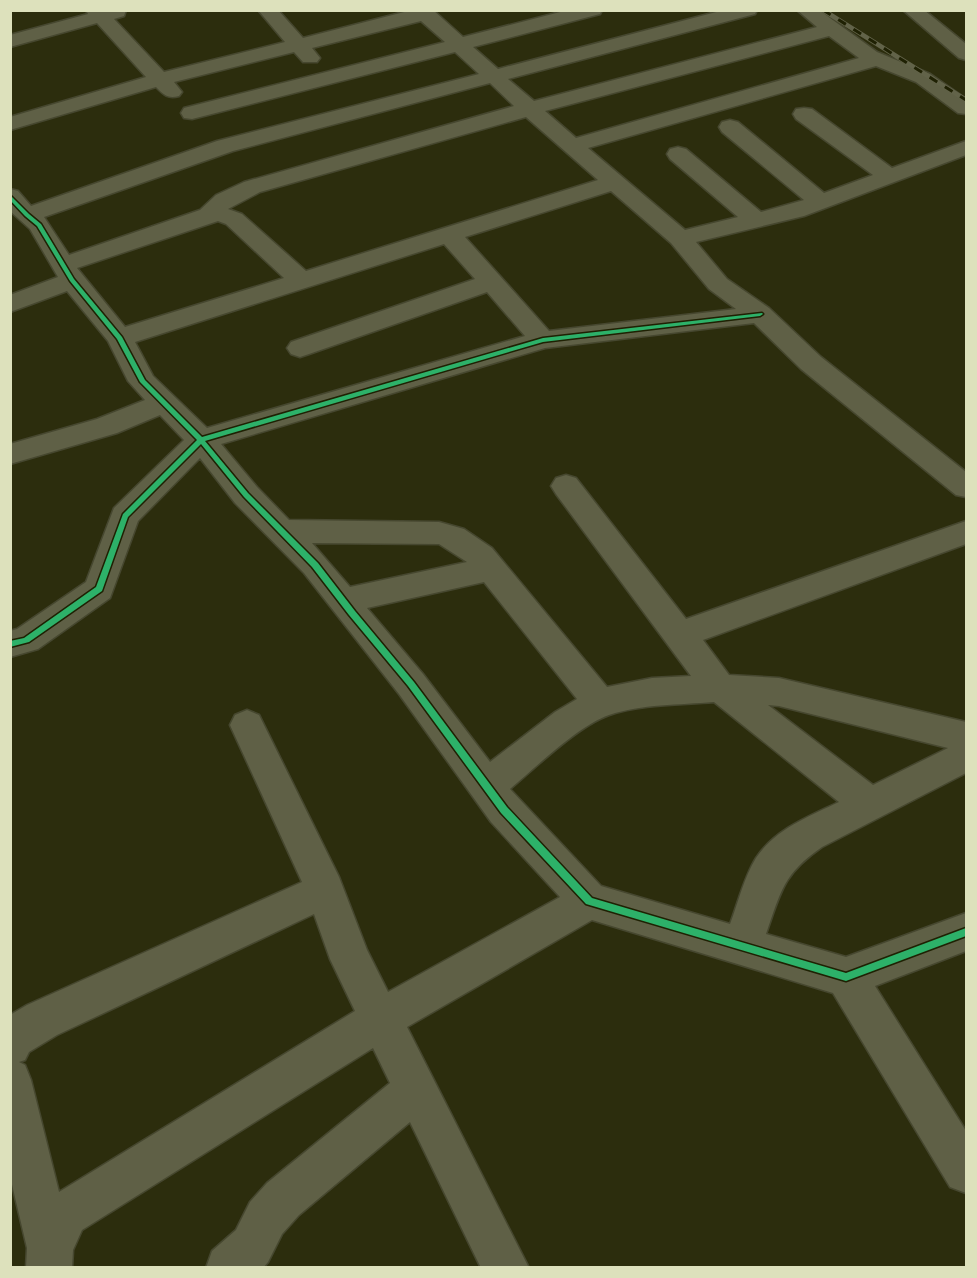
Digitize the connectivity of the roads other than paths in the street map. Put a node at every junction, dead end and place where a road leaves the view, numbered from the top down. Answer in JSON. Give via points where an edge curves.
{"nodes":[{"id":1,"x":122,"y":10,"type":"edge"},
{"id":2,"x":267,"y":10,"type":"edge"},
{"id":3,"x":361,"y":10,"type":"edge"},
{"id":4,"x":593,"y":10,"type":"edge"},
{"id":5,"x":748,"y":10,"type":"edge"},
{"id":6,"x":806,"y":10,"type":"edge"},
{"id":7,"x":912,"y":10,"type":"edge"},
{"id":8,"x":98,"y":13,"type":"edge"},
{"id":9,"x":431,"y":14,"type":"edge"},
{"id":10,"x":377,"y":26,"type":"junction"},
{"id":11,"x":832,"y":29,"type":"junction"},
{"id":12,"x":10,"y":40,"type":"edge"},
{"id":13,"x":458,"y":44,"type":"junction"},
{"id":14,"x":298,"y":45,"type":"junction"},
{"id":15,"x":966,"y":54,"type":"edge"},
{"id":16,"x":877,"y":59,"type":"junction"},
{"id":17,"x":363,"y":68,"type":"junction"},
{"id":18,"x":494,"y":77,"type":"junction"},
{"id":19,"x":326,"y":78,"type":"junction"},
{"id":20,"x":160,"y":79,"type":"junction"},
{"id":21,"x":394,"y":103,"type":"junction"},
{"id":22,"x":966,"y":108,"type":"edge"},
{"id":23,"x":529,"y":109,"type":"junction"},
{"id":24,"x":192,"y":113,"type":"junction"},
{"id":25,"x":804,"y":114,"type":"dead end"},
{"id":26,"x":10,"y":124,"type":"edge"},
{"id":27,"x":730,"y":127,"type":"dead end"},
{"id":28,"x":225,"y":146,"type":"junction"},
{"id":29,"x":571,"y":146,"type":"junction"},
{"id":30,"x":966,"y":148,"type":"edge"},
{"id":31,"x":678,"y":154,"type":"dead end"},
{"id":32,"x":890,"y":176,"type":"junction"},
{"id":33,"x":614,"y":182,"type":"junction"},
{"id":34,"x":10,"y":196,"type":"edge"},
{"id":35,"x":820,"y":201,"type":"junction"},
{"id":36,"x":208,"y":215,"type":"junction"},
{"id":37,"x":757,"y":221,"type":"junction"},
{"id":38,"x":25,"y":224,"type":"edge"},
{"id":39,"x":449,"y":234,"type":"junction"},
{"id":40,"x":680,"y":238,"type":"junction"},
{"id":41,"x":68,"y":272,"type":"junction"},
{"id":42,"x":301,"y":280,"type":"junction"},
{"id":43,"x":492,"y":282,"type":"junction"},
{"id":44,"x":10,"y":304,"type":"edge"},
{"id":45,"x":760,"y":314,"type":"junction"},
{"id":46,"x":120,"y":338,"type":"junction"},
{"id":47,"x":543,"y":340,"type":"junction"},
{"id":48,"x":300,"y":348,"type":"dead end"},
{"id":49,"x":164,"y":403,"type":"junction"},
{"id":50,"x":201,"y":440,"type":"junction"},
{"id":51,"x":10,"y":454,"type":"edge"},
{"id":52,"x":566,"y":486,"type":"dead end"},
{"id":53,"x":966,"y":486,"type":"edge"},
{"id":54,"x":284,"y":531,"type":"junction"},
{"id":55,"x":966,"y":532,"type":"edge"},
{"id":56,"x":492,"y":569,"type":"junction"},
{"id":57,"x":343,"y":601,"type":"junction"},
{"id":58,"x":680,"y":635,"type":"junction"},
{"id":59,"x":10,"y":644,"type":"edge"},
{"id":60,"x":720,"y":688,"type":"junction"},
{"id":61,"x":600,"y":703,"type":"junction"},
{"id":62,"x":247,"y":725,"type":"dead end"},
{"id":63,"x":966,"y":737,"type":"edge"},
{"id":64,"x":966,"y":756,"type":"edge"},
{"id":65,"x":487,"y":786,"type":"junction"},
{"id":66,"x":870,"y":804,"type":"junction"},
{"id":67,"x":325,"y":890,"type":"junction"},
{"id":68,"x":589,"y":901,"type":"junction"},
{"id":69,"x":966,"y":932,"type":"edge"},
{"id":70,"x":742,"y":945,"type":"junction"},
{"id":71,"x":846,"y":977,"type":"junction"},
{"id":72,"x":379,"y":1020,"type":"junction"},
{"id":73,"x":10,"y":1045,"type":"edge"},
{"id":74,"x":10,"y":1080,"type":"edge"},
{"id":75,"x":415,"y":1090,"type":"junction"},
{"id":76,"x":966,"y":1171,"type":"edge"},
{"id":77,"x":50,"y":1258,"type":"edge"},
{"id":78,"x":229,"y":1268,"type":"edge"},
{"id":79,"x":506,"y":1268,"type":"edge"}],
"edges":[{"from":1,"to":8,"type":"street"},
{"from":2,"to":14,"type":"street"},
{"from":3,"to":10,"type":"street"},
{"from":4,"to":13,"type":"street"},
{"from":5,"to":18,"type":"street"},
{"from":6,"to":11,"type":"street"},
{"from":7,"to":15,"type":"street"},
{"from":8,"to":12,"type":"street"},
{"from":8,"to":20,"type":"street"},
{"from":9,"to":10,"type":"street"},
{"from":9,"to":13,"type":"street"},
{"from":10,"to":14,"type":"street"},
{"from":11,"to":16,"type":"street"},
{"from":11,"to":23,"type":"street"},
{"from":13,"to":17,"type":"street"},
{"from":13,"to":18,"type":"street"},
{"from":14,"to":19,"type":"street"},
{"from":14,"to":20,"type":"street"},
{"from":16,"to":22,"type":"street","via":[[923,78]]},
{"from":16,"to":29,"type":"street"},
{"from":17,"to":19,"type":"street"},
{"from":17,"to":21,"type":"street"},
{"from":18,"to":21,"type":"street"},
{"from":18,"to":23,"type":"street"},
{"from":19,"to":24,"type":"street"},
{"from":20,"to":24,"type":"street"},
{"from":20,"to":26,"type":"street"},
{"from":21,"to":28,"type":"street"},
{"from":23,"to":29,"type":"street"},
{"from":23,"to":36,"type":"street","via":[[252,187],[224,200]]},
{"from":24,"to":28,"type":"street"},
{"from":25,"to":32,"type":"street"},
{"from":27,"to":35,"type":"street"},
{"from":28,"to":38,"type":"street"},
{"from":29,"to":33,"type":"street"},
{"from":30,"to":32,"type":"street"},
{"from":31,"to":37,"type":"street"},
{"from":32,"to":35,"type":"street"},
{"from":33,"to":39,"type":"street"},
{"from":33,"to":40,"type":"street"},
{"from":34,"to":38,"type":"street"},
{"from":35,"to":37,"type":"street"},
{"from":36,"to":41,"type":"street"},
{"from":36,"to":42,"type":"street","via":[[234,219]]},
{"from":37,"to":40,"type":"street"},
{"from":38,"to":41,"type":"street"},
{"from":39,"to":42,"type":"street"},
{"from":39,"to":43,"type":"street"},
{"from":40,"to":45,"type":"street","via":[[718,284]]},
{"from":41,"to":44,"type":"street"},
{"from":41,"to":46,"type":"street"},
{"from":42,"to":46,"type":"street"},
{"from":43,"to":47,"type":"street"},
{"from":43,"to":48,"type":"street"},
{"from":45,"to":47,"type":"street"},
{"from":45,"to":53,"type":"street","via":[[811,363]]},
{"from":46,"to":49,"type":"street","via":[[142,381]]},
{"from":47,"to":50,"type":"street"},
{"from":49,"to":50,"type":"street"},
{"from":49,"to":51,"type":"street","via":[[107,426]]},
{"from":50,"to":54,"type":"street","via":[[246,495]]},
{"from":50,"to":59,"type":"street","via":[[125,516],[99,589],[26,640]]},
{"from":52,"to":58,"type":"street"},
{"from":54,"to":56,"type":"street","via":[[439,533],[467,546]]},
{"from":54,"to":57,"type":"street"},
{"from":55,"to":58,"type":"street"},
{"from":56,"to":57,"type":"street"},
{"from":56,"to":61,"type":"street"},
{"from":57,"to":65,"type":"street"},
{"from":58,"to":60,"type":"street"},
{"from":60,"to":61,"type":"street","via":[[652,692]]},
{"from":60,"to":63,"type":"street","via":[[779,692]]},
{"from":60,"to":66,"type":"street"},
{"from":61,"to":65,"type":"street","via":[[567,722]]},
{"from":62,"to":67,"type":"street"},
{"from":64,"to":66,"type":"street"},
{"from":65,"to":68,"type":"street","via":[[504,810]]},
{"from":66,"to":70,"type":"street","via":[[788,849],[769,871]]},
{"from":67,"to":72,"type":"street","via":[[350,960]]},
{"from":67,"to":73,"type":"street","via":[[42,1020],[14,1036]]},
{"from":68,"to":70,"type":"street"},
{"from":68,"to":72,"type":"street"},
{"from":69,"to":71,"type":"street"},
{"from":70,"to":71,"type":"street"},
{"from":71,"to":76,"type":"street"},
{"from":72,"to":75,"type":"street"},
{"from":72,"to":77,"type":"street","via":[[66,1214]]},
{"from":74,"to":77,"type":"street"},
{"from":75,"to":78,"type":"street","via":[[283,1199],[266,1218],[252,1246]]},
{"from":75,"to":79,"type":"street"}]}
